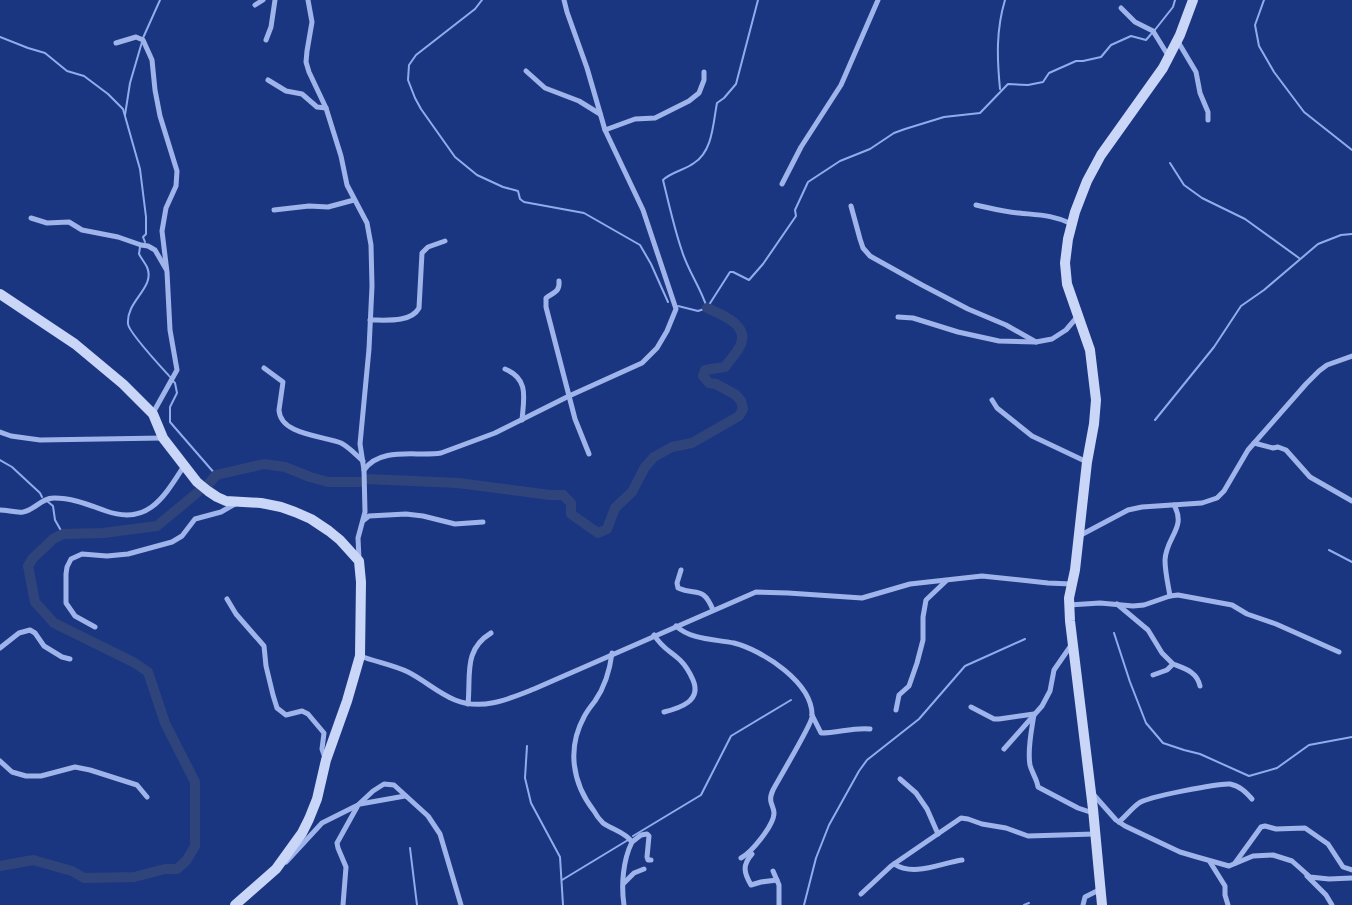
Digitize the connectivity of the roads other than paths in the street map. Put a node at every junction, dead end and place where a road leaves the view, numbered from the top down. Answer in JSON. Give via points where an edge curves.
{"nodes":[{"id":1,"x":263,"y":0,"type":"edge"},
{"id":2,"x":275,"y":0,"type":"edge"},
{"id":3,"x":308,"y":0,"type":"edge"},
{"id":4,"x":564,"y":0,"type":"edge"},
{"id":5,"x":878,"y":0,"type":"edge"},
{"id":6,"x":1193,"y":0,"type":"edge"},
{"id":7,"x":255,"y":5,"type":"dead end"},
{"id":8,"x":1122,"y":8,"type":"dead end"},
{"id":9,"x":266,"y":40,"type":"dead end"},
{"id":10,"x":1177,"y":40,"type":"junction"},
{"id":11,"x":116,"y":43,"type":"dead end"},
{"id":12,"x":1169,"y":57,"type":"junction"},
{"id":13,"x":526,"y":71,"type":"dead end"},
{"id":14,"x":704,"y":72,"type":"dead end"},
{"id":15,"x":268,"y":80,"type":"dead end"},
{"id":16,"x":326,"y":108,"type":"junction"},
{"id":17,"x":600,"y":114,"type":"junction"},
{"id":18,"x":1208,"y":120,"type":"dead end"},
{"id":19,"x":606,"y":130,"type":"junction"},
{"id":20,"x":782,"y":184,"type":"dead end"},
{"id":21,"x":354,"y":200,"type":"junction"},
{"id":22,"x":976,"y":205,"type":"dead end"},
{"id":23,"x":851,"y":206,"type":"dead end"},
{"id":24,"x":274,"y":210,"type":"dead end"},
{"id":25,"x":31,"y":218,"type":"dead end"},
{"id":26,"x":1072,"y":224,"type":"junction"},
{"id":27,"x":445,"y":241,"type":"dead end"},
{"id":28,"x":167,"y":272,"type":"junction"},
{"id":29,"x":559,"y":281,"type":"dead end"},
{"id":30,"x":0,"y":294,"type":"edge"},
{"id":31,"x":898,"y":316,"type":"dead end"},
{"id":32,"x":1078,"y":316,"type":"junction"},
{"id":33,"x":370,"y":320,"type":"junction"},
{"id":34,"x":1036,"y":342,"type":"junction"},
{"id":35,"x":1352,"y":356,"type":"edge"},
{"id":36,"x":264,"y":368,"type":"dead end"},
{"id":37,"x":505,"y":370,"type":"dead end"},
{"id":38,"x":569,"y":396,"type":"junction"},
{"id":39,"x":992,"y":400,"type":"dead end"},
{"id":40,"x":153,"y":414,"type":"junction"},
{"id":41,"x":522,"y":420,"type":"junction"},
{"id":42,"x":0,"y":432,"type":"edge"},
{"id":43,"x":163,"y":438,"type":"junction"},
{"id":44,"x":1254,"y":443,"type":"junction"},
{"id":45,"x":589,"y":454,"type":"dead end"},
{"id":46,"x":363,"y":461,"type":"junction"},
{"id":47,"x":1088,"y":462,"type":"junction"},
{"id":48,"x":184,"y":466,"type":"junction"},
{"id":49,"x":364,"y":470,"type":"junction"},
{"id":50,"x":1352,"y":501,"type":"edge"},
{"id":51,"x":238,"y":503,"type":"junction"},
{"id":52,"x":1174,"y":505,"type":"junction"},
{"id":53,"x":0,"y":510,"type":"edge"},
{"id":54,"x":362,"y":522,"type":"junction"},
{"id":55,"x":483,"y":522,"type":"dead end"},
{"id":56,"x":1079,"y":536,"type":"junction"},
{"id":57,"x":359,"y":562,"type":"junction"},
{"id":58,"x":681,"y":570,"type":"dead end"},
{"id":59,"x":946,"y":581,"type":"junction"},
{"id":60,"x":1071,"y":584,"type":"junction"},
{"id":61,"x":1170,"y":596,"type":"junction"},
{"id":62,"x":227,"y":599,"type":"dead end"},
{"id":63,"x":1117,"y":604,"type":"junction"},
{"id":64,"x":1070,"y":605,"type":"junction"},
{"id":65,"x":713,"y":610,"type":"junction"},
{"id":66,"x":676,"y":626,"type":"junction"},
{"id":67,"x":95,"y":627,"type":"dead end"},
{"id":68,"x":491,"y":633,"type":"dead end"},
{"id":69,"x":654,"y":636,"type":"junction"},
{"id":70,"x":1072,"y":643,"type":"junction"},
{"id":71,"x":0,"y":648,"type":"edge"},
{"id":72,"x":1339,"y":652,"type":"dead end"},
{"id":73,"x":612,"y":654,"type":"junction"},
{"id":74,"x":360,"y":656,"type":"junction"},
{"id":75,"x":70,"y":659,"type":"dead end"},
{"id":76,"x":1173,"y":664,"type":"junction"},
{"id":77,"x":1153,"y":675,"type":"dead end"},
{"id":78,"x":1200,"y":686,"type":"dead end"},
{"id":79,"x":468,"y":704,"type":"junction"},
{"id":80,"x":971,"y":707,"type":"dead end"},
{"id":81,"x":896,"y":710,"type":"dead end"},
{"id":82,"x":664,"y":712,"type":"dead end"},
{"id":83,"x":811,"y":712,"type":"junction"},
{"id":84,"x":1034,"y":714,"type":"junction"},
{"id":85,"x":870,"y":729,"type":"dead end"},
{"id":86,"x":1004,"y":749,"type":"dead end"},
{"id":87,"x":326,"y":760,"type":"junction"},
{"id":88,"x":0,"y":761,"type":"edge"},
{"id":89,"x":900,"y":779,"type":"dead end"},
{"id":90,"x":1090,"y":789,"type":"junction"},
{"id":91,"x":405,"y":796,"type":"junction"},
{"id":92,"x":147,"y":797,"type":"dead end"},
{"id":93,"x":1252,"y":799,"type":"dead end"},
{"id":94,"x":359,"y":805,"type":"junction"},
{"id":95,"x":1093,"y":813,"type":"junction"},
{"id":96,"x":1119,"y":822,"type":"junction"},
{"id":97,"x":938,"y":834,"type":"junction"},
{"id":98,"x":1094,"y":834,"type":"junction"},
{"id":99,"x":632,"y":842,"type":"junction"},
{"id":100,"x":753,"y":849,"type":"junction"},
{"id":101,"x":741,"y":858,"type":"dead end"},
{"id":102,"x":651,"y":860,"type":"dead end"},
{"id":103,"x":962,"y":860,"type":"dead end"},
{"id":104,"x":1210,"y":861,"type":"junction"},
{"id":105,"x":894,"y":864,"type":"junction"},
{"id":106,"x":1234,"y":865,"type":"junction"},
{"id":107,"x":276,"y":869,"type":"junction"},
{"id":108,"x":644,"y":869,"type":"dead end"},
{"id":109,"x":1352,"y":870,"type":"edge"},
{"id":110,"x":773,"y":871,"type":"dead end"},
{"id":111,"x":1307,"y":875,"type":"junction"},
{"id":112,"x":1352,"y":878,"type":"edge"},
{"id":113,"x":777,"y":880,"type":"junction"},
{"id":114,"x":623,"y":883,"type":"junction"},
{"id":115,"x":1099,"y":890,"type":"junction"},
{"id":116,"x":861,"y":894,"type":"dead end"},
{"id":117,"x":235,"y":905,"type":"edge"},
{"id":118,"x":343,"y":905,"type":"edge"},
{"id":119,"x":461,"y":905,"type":"edge"},
{"id":120,"x":624,"y":905,"type":"edge"},
{"id":121,"x":780,"y":905,"type":"edge"},
{"id":122,"x":1083,"y":905,"type":"edge"},
{"id":123,"x":1102,"y":905,"type":"edge"},
{"id":124,"x":1228,"y":905,"type":"edge"},
{"id":125,"x":1332,"y":905,"type":"edge"}],
"edges":[{"from":1,"to":7,"type":"street"},
{"from":2,"to":9,"type":"street"},
{"from":3,"to":16,"type":"street","via":[[312,22],[306,62]]},
{"from":4,"to":17,"type":"street"},
{"from":5,"to":20,"type":"street","via":[[841,85],[801,147]]},
{"from":6,"to":10,"type":"street"},
{"from":8,"to":12,"type":"street","via":[[1135,22],[1152,31]]},
{"from":10,"to":12,"type":"street"},
{"from":10,"to":18,"type":"street","via":[[1196,72]]},
{"from":11,"to":28,"type":"street","via":[[136,37],[143,40],[152,60],[160,116],[175,164],[176,186],[163,222]]},
{"from":12,"to":26,"type":"street","via":[[1101,155],[1087,181]]},
{"from":13,"to":17,"type":"street","via":[[545,88],[579,101]]},
{"from":14,"to":19,"type":"street","via":[[699,94],[689,101],[655,118],[628,120]]},
{"from":15,"to":16,"type":"street","via":[[286,91],[302,94],[317,107]]},
{"from":16,"to":21,"type":"street"},
{"from":17,"to":19,"type":"street"},
{"from":19,"to":38,"type":"street","via":[[643,210],[676,309],[658,348],[648,358]]},
{"from":21,"to":24,"type":"street","via":[[328,207]]},
{"from":21,"to":33,"type":"street","via":[[363,213],[370,238]]},
{"from":22,"to":26,"type":"street","via":[[1060,218]]},
{"from":23,"to":34,"type":"street","via":[[863,248],[870,256]]},
{"from":25,"to":28,"type":"street","via":[[47,223],[69,222],[82,230],[118,236],[148,246],[155,250]]},
{"from":26,"to":32,"type":"street","via":[[1065,263]]},
{"from":27,"to":33,"type":"street","via":[[422,253],[418,311],[402,318]]},
{"from":28,"to":40,"type":"street","via":[[170,330],[177,370]]},
{"from":29,"to":38,"type":"street","via":[[558,291],[546,298],[545,303]]},
{"from":30,"to":40,"type":"street","via":[[75,344],[124,384]]},
{"from":31,"to":34,"type":"street","via":[[993,340]]},
{"from":32,"to":34,"type":"street","via":[[1060,335]]},
{"from":32,"to":47,"type":"street","via":[[1090,350],[1096,400]]},
{"from":33,"to":46,"type":"street","via":[[360,444]]},
{"from":35,"to":44,"type":"street","via":[[1319,371]]},
{"from":36,"to":46,"type":"street","via":[[283,382],[279,415],[284,422],[294,429],[342,444]]},
{"from":37,"to":41,"type":"street","via":[[520,381]]},
{"from":38,"to":41,"type":"street"},
{"from":38,"to":45,"type":"street"},
{"from":39,"to":47,"type":"street","via":[[997,408],[1032,436]]},
{"from":40,"to":43,"type":"street"},
{"from":41,"to":49,"type":"street","via":[[441,452],[387,455],[367,465]]},
{"from":42,"to":43,"type":"street","via":[[40,440]]},
{"from":43,"to":48,"type":"street"},
{"from":44,"to":50,"type":"street","via":[[1286,450],[1310,477]]},
{"from":44,"to":52,"type":"street","via":[[1217,498],[1202,503]]},
{"from":46,"to":49,"type":"street"},
{"from":47,"to":56,"type":"street"},
{"from":48,"to":51,"type":"street","via":[[212,494]]},
{"from":48,"to":53,"type":"street","via":[[159,502],[141,513],[121,515],[86,503],[53,498],[24,512]]},
{"from":49,"to":54,"type":"street","via":[[365,512]]},
{"from":51,"to":57,"type":"street","via":[[281,507],[311,519],[340,540]]},
{"from":51,"to":67,"type":"street","via":[[221,512],[195,519],[182,536],[172,542],[128,554],[82,554],[71,559],[66,574],[68,609]]},
{"from":52,"to":56,"type":"street","via":[[1128,510]]},
{"from":52,"to":61,"type":"street","via":[[1179,522],[1165,562]]},
{"from":54,"to":55,"type":"street","via":[[369,516],[385,514],[423,516],[455,524]]},
{"from":54,"to":57,"type":"street","via":[[358,538]]},
{"from":56,"to":60,"type":"street"},
{"from":57,"to":74,"type":"street","via":[[362,582]]},
{"from":58,"to":65,"type":"street","via":[[678,588],[703,594]]},
{"from":59,"to":60,"type":"street","via":[[982,576]]},
{"from":59,"to":65,"type":"street","via":[[910,584],[862,598],[762,591]]},
{"from":59,"to":81,"type":"street","via":[[926,600],[923,640],[917,663],[909,686],[899,695]]},
{"from":60,"to":64,"type":"street"},
{"from":61,"to":63,"type":"street","via":[[1144,605]]},
{"from":61,"to":72,"type":"street","via":[[1227,603]]},
{"from":62,"to":87,"type":"street","via":[[264,646],[277,708],[286,715],[302,712],[310,716],[324,733],[322,749]]},
{"from":63,"to":64,"type":"street"},
{"from":63,"to":76,"type":"street","via":[[1148,630]]},
{"from":64,"to":70,"type":"street"},
{"from":65,"to":66,"type":"street"},
{"from":66,"to":69,"type":"street"},
{"from":66,"to":83,"type":"street","via":[[688,634],[747,648],[772,661],[803,690]]},
{"from":68,"to":79,"type":"street","via":[[477,644],[471,656]]},
{"from":69,"to":73,"type":"street"},
{"from":69,"to":82,"type":"street","via":[[684,666],[696,688],[689,702]]},
{"from":70,"to":84,"type":"street","via":[[1056,665],[1046,699]]},
{"from":70,"to":90,"type":"street"},
{"from":71,"to":75,"type":"street","via":[[19,633],[30,630],[44,646]]},
{"from":73,"to":79,"type":"street","via":[[520,694],[485,704]]},
{"from":73,"to":99,"type":"street","via":[[600,692],[579,726],[573,755],[576,778],[584,798],[603,823],[628,836]]},
{"from":74,"to":79,"type":"street","via":[[407,672]]},
{"from":74,"to":87,"type":"street"},
{"from":76,"to":77,"type":"street"},
{"from":76,"to":78,"type":"street","via":[[1192,672]]},
{"from":80,"to":84,"type":"street","via":[[994,719]]},
{"from":83,"to":85,"type":"street","via":[[821,733],[858,727]]},
{"from":83,"to":100,"type":"street","via":[[810,723],[771,796],[774,812],[771,822]]},
{"from":84,"to":86,"type":"street"},
{"from":84,"to":95,"type":"street","via":[[1030,765],[1038,787]]},
{"from":87,"to":107,"type":"street","via":[[310,819]]},
{"from":88,"to":92,"type":"street","via":[[12,772],[26,776],[41,776],[75,767],[90,770],[137,785]]},
{"from":89,"to":97,"type":"street","via":[[916,793]]},
{"from":90,"to":95,"type":"street"},
{"from":90,"to":96,"type":"street"},
{"from":91,"to":94,"type":"street"},
{"from":91,"to":94,"type":"street","via":[[394,785],[384,784]]},
{"from":91,"to":119,"type":"street","via":[[428,816],[440,834]]},
{"from":93,"to":96,"type":"street","via":[[1245,790],[1232,784],[1219,784],[1140,802]]},
{"from":94,"to":107,"type":"street","via":[[322,823]]},
{"from":94,"to":118,"type":"street","via":[[337,843],[346,866]]},
{"from":95,"to":98,"type":"street"},
{"from":96,"to":104,"type":"street","via":[[1180,852]]},
{"from":97,"to":98,"type":"street","via":[[965,818],[1028,836]]},
{"from":97,"to":105,"type":"street"},
{"from":98,"to":115,"type":"street"},
{"from":99,"to":102,"type":"street","via":[[647,834],[647,857]]},
{"from":99,"to":114,"type":"street"},
{"from":100,"to":101,"type":"street"},
{"from":100,"to":113,"type":"street","via":[[744,871],[751,885]]},
{"from":103,"to":105,"type":"street","via":[[928,868],[899,868]]},
{"from":104,"to":106,"type":"street","via":[[1224,866]]},
{"from":104,"to":124,"type":"street","via":[[1225,886]]},
{"from":105,"to":116,"type":"street"},
{"from":106,"to":109,"type":"street","via":[[1261,827],[1299,827],[1328,844],[1339,864]]},
{"from":106,"to":111,"type":"street","via":[[1252,856],[1273,855],[1292,861]]},
{"from":107,"to":117,"type":"street"},
{"from":108,"to":114,"type":"street"},
{"from":110,"to":113,"type":"street"},
{"from":111,"to":112,"type":"street","via":[[1329,879]]},
{"from":111,"to":125,"type":"street"},
{"from":113,"to":121,"type":"street"},
{"from":114,"to":120,"type":"street"},
{"from":115,"to":122,"type":"street","via":[[1085,897]]},
{"from":115,"to":123,"type":"street"}]}
